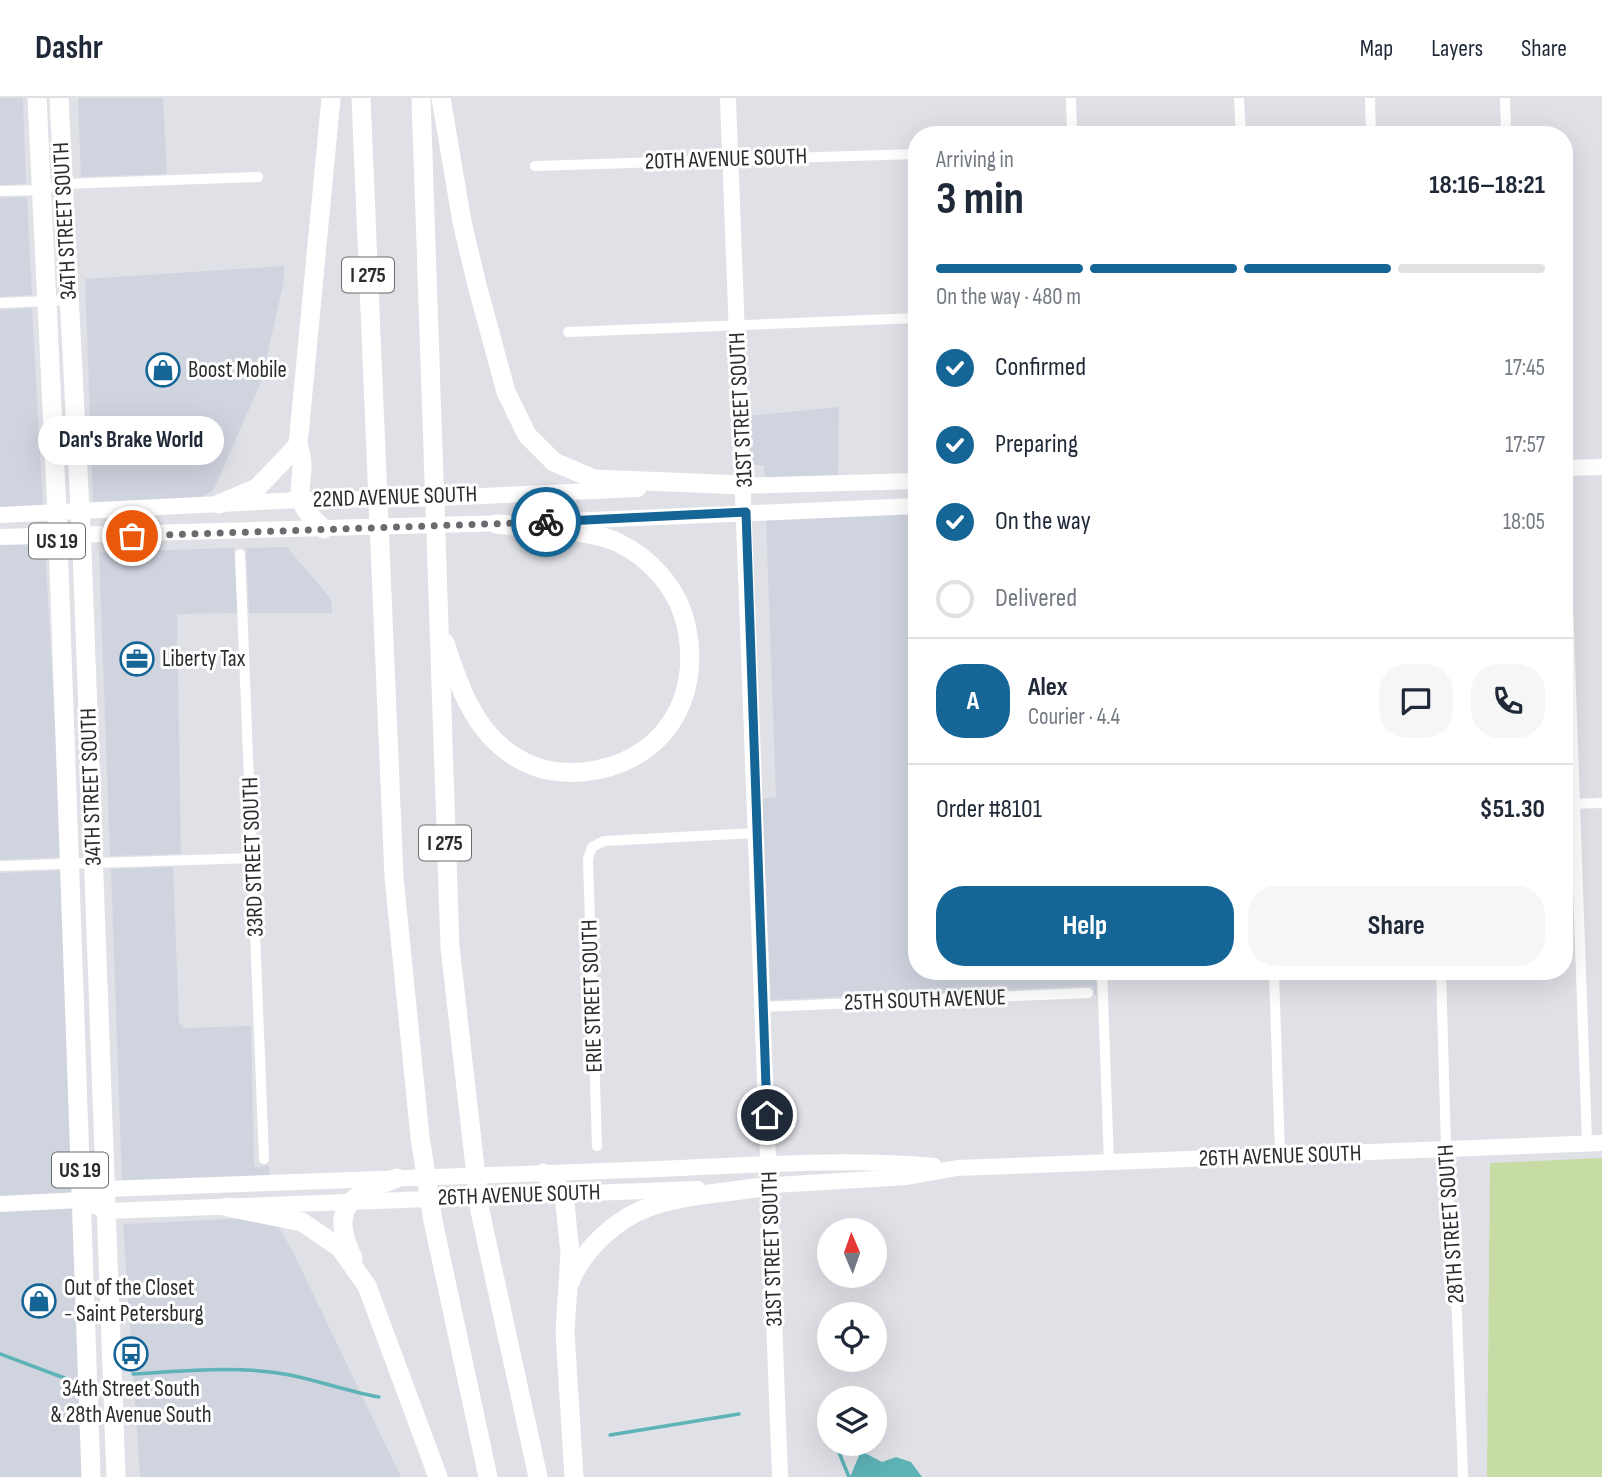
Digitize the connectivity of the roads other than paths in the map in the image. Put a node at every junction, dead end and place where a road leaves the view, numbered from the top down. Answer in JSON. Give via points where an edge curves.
{"nodes":[{"id":1,"x":37,"y":98,"type":"edge"},
{"id":2,"x":59,"y":98,"type":"edge"},
{"id":3,"x":331,"y":98,"type":"edge"},
{"id":4,"x":361,"y":98,"type":"edge"},
{"id":5,"x":421,"y":98,"type":"edge"},
{"id":6,"x":441,"y":98,"type":"edge"},
{"id":7,"x":729,"y":98,"type":"edge"},
{"id":8,"x":1071,"y":98,"type":"edge"},
{"id":9,"x":1240,"y":98,"type":"edge"},
{"id":10,"x":1370,"y":98,"type":"edge"},
{"id":11,"x":1505,"y":98,"type":"edge"},
{"id":12,"x":1073,"y":126,"type":"edge"},
{"id":13,"x":1241,"y":126,"type":"edge"},
{"id":14,"x":1371,"y":126,"type":"edge"},
{"id":15,"x":1506,"y":126,"type":"edge"},
{"id":16,"x":908,"y":154,"type":"edge"},
{"id":17,"x":731,"y":159,"type":"junction"},
{"id":18,"x":535,"y":166,"type":"dead end"},
{"id":19,"x":258,"y":177,"type":"dead end"},
{"id":20,"x":63,"y":184,"type":"junction"},
{"id":21,"x":41,"y":190,"type":"junction"},
{"id":22,"x":0,"y":191,"type":"edge"},
{"id":23,"x":68,"y":300,"type":"junction"},
{"id":24,"x":47,"y":301,"type":"junction"},
{"id":25,"x":0,"y":303,"type":"edge"},
{"id":26,"x":908,"y":318,"type":"edge"},
{"id":27,"x":736,"y":323,"type":"junction"},
{"id":28,"x":568,"y":332,"type":"dead end"},
{"id":29,"x":298,"y":445,"type":"junction"},
{"id":30,"x":1602,"y":467,"type":"edge"},
{"id":31,"x":1573,"y":468,"type":"edge"},
{"id":32,"x":908,"y":481,"type":"edge"},
{"id":33,"x":744,"y":485,"type":"junction"},
{"id":34,"x":299,"y":500,"type":"junction"},
{"id":35,"x":219,"y":504,"type":"junction"},
{"id":36,"x":908,"y":506,"type":"edge"},
{"id":37,"x":80,"y":509,"type":"junction"},
{"id":38,"x":57,"y":510,"type":"junction"},
{"id":39,"x":746,"y":512,"type":"junction"},
{"id":40,"x":0,"y":515,"type":"edge"},
{"id":41,"x":496,"y":524,"type":"junction"},
{"id":42,"x":324,"y":529,"type":"junction"},
{"id":43,"x":81,"y":536,"type":"junction"},
{"id":44,"x":0,"y":537,"type":"edge"},
{"id":45,"x":57,"y":537,"type":"junction"},
{"id":46,"x":240,"y":554,"type":"dead end"},
{"id":47,"x":438,"y":622,"type":"junction"},
{"id":48,"x":1602,"y":803,"type":"edge"},
{"id":49,"x":1573,"y":804,"type":"edge"},
{"id":50,"x":756,"y":833,"type":"junction"},
{"id":51,"x":254,"y":858,"type":"junction"},
{"id":52,"x":1573,"y":858,"type":"edge"},
{"id":53,"x":68,"y":863,"type":"junction"},
{"id":54,"x":94,"y":863,"type":"junction"},
{"id":55,"x":0,"y":866,"type":"edge"},
{"id":56,"x":1102,"y":980,"type":"edge"},
{"id":57,"x":1274,"y":980,"type":"edge"},
{"id":58,"x":1441,"y":980,"type":"edge"},
{"id":59,"x":1088,"y":993,"type":"dead end"},
{"id":60,"x":762,"y":1007,"type":"junction"},
{"id":61,"x":1594,"y":1144,"type":"edge"},
{"id":62,"x":597,"y":1146,"type":"dead end"},
{"id":63,"x":1446,"y":1149,"type":"junction"},
{"id":64,"x":1280,"y":1156,"type":"junction"},
{"id":65,"x":264,"y":1159,"type":"dead end"},
{"id":66,"x":1109,"y":1162,"type":"junction"},
{"id":67,"x":769,"y":1166,"type":"junction"},
{"id":68,"x":957,"y":1168,"type":"junction"},
{"id":69,"x":543,"y":1173,"type":"junction"},
{"id":70,"x":397,"y":1178,"type":"junction"},
{"id":71,"x":770,"y":1186,"type":"junction"},
{"id":72,"x":105,"y":1189,"type":"junction"},
{"id":73,"x":565,"y":1194,"type":"junction"},
{"id":74,"x":81,"y":1200,"type":"junction"},
{"id":75,"x":349,"y":1201,"type":"junction"},
{"id":76,"x":0,"y":1204,"type":"edge"},
{"id":77,"x":227,"y":1207,"type":"junction"},
{"id":78,"x":107,"y":1211,"type":"junction"},
{"id":79,"x":367,"y":1286,"type":"junction"},
{"id":80,"x":564,"y":1307,"type":"junction"},
{"id":81,"x":91,"y":1477,"type":"edge"},
{"id":82,"x":116,"y":1477,"type":"edge"},
{"id":83,"x":438,"y":1477,"type":"edge"},
{"id":84,"x":488,"y":1477,"type":"edge"},
{"id":85,"x":538,"y":1477,"type":"edge"},
{"id":86,"x":574,"y":1477,"type":"edge"},
{"id":87,"x":780,"y":1477,"type":"edge"},
{"id":88,"x":1463,"y":1477,"type":"edge"}],
"edges":[{"from":1,"to":21,"type":"highway","name":"34TH STREET SOUTH","number":"US 19"},
{"from":2,"to":20,"type":"highway","name":"34TH STREET SOUTH","number":"US 19"},
{"from":3,"to":29,"type":"highway"},
{"from":4,"to":84,"type":"highway","number":"I 275","via":[[403,999],[433,1221]]},
{"from":5,"to":47,"type":"highway","number":"I 275"},
{"from":6,"to":33,"type":"highway","via":[[477,285],[506,392],[527,435],[554,462],[594,480]]},
{"from":7,"to":17,"type":"main road","name":"31ST STREET SOUTH"},
{"from":8,"to":12,"type":"street"},
{"from":9,"to":13,"type":"street"},
{"from":10,"to":14,"type":"street"},
{"from":11,"to":15,"type":"street"},
{"from":16,"to":17,"type":"street","name":"20TH AVENUE SOUTH"},
{"from":17,"to":18,"type":"street","name":"20TH AVENUE SOUTH"},
{"from":17,"to":27,"type":"main road","name":"31ST STREET SOUTH"},
{"from":19,"to":20,"type":"street"},
{"from":20,"to":21,"type":"street"},
{"from":20,"to":23,"type":"highway","name":"34TH STREET SOUTH","number":"US 19"},
{"from":21,"to":22,"type":"street"},
{"from":21,"to":24,"type":"highway","name":"34TH STREET SOUTH","number":"US 19"},
{"from":23,"to":24,"type":"street"},
{"from":23,"to":37,"type":"highway","name":"34TH STREET SOUTH","number":"US 19"},
{"from":24,"to":25,"type":"street"},
{"from":24,"to":38,"type":"highway","name":"34TH STREET SOUTH","number":"US 19"},
{"from":26,"to":27,"type":"street"},
{"from":27,"to":28,"type":"street"},
{"from":27,"to":33,"type":"main road","name":"31ST STREET SOUTH"},
{"from":29,"to":34,"type":"highway"},
{"from":29,"to":35,"type":"highway","via":[[257,488]]},
{"from":30,"to":31,"type":"main road"},
{"from":32,"to":33,"type":"main road","name":"22ND AVENUE SOUTH"},
{"from":33,"to":34,"type":"main road","name":"22ND AVENUE SOUTH"},
{"from":33,"to":39,"type":"main road","name":"31ST STREET SOUTH"},
{"from":34,"to":35,"type":"main road","name":"22ND AVENUE SOUTH"},
{"from":34,"to":42,"type":"highway"},
{"from":35,"to":37,"type":"main road","name":"22ND AVENUE SOUTH"},
{"from":36,"to":39,"type":"main road","name":"22ND AVENUE SOUTH"},
{"from":37,"to":38,"type":"main road","name":"22ND AVENUE SOUTH"},
{"from":37,"to":43,"type":"highway","name":"34TH STREET SOUTH","number":"US 19"},
{"from":38,"to":40,"type":"main road","name":"22ND AVENUE SOUTH"},
{"from":38,"to":45,"type":"highway","name":"34TH STREET SOUTH","number":"US 19"},
{"from":39,"to":41,"type":"main road","name":"22ND AVENUE SOUTH"},
{"from":39,"to":50,"type":"main road","name":"31ST STREET SOUTH"},
{"from":41,"to":42,"type":"main road","name":"22ND AVENUE SOUTH"},
{"from":41,"to":47,"type":"highway","via":[[617,542],[656,570],[682,608],[690,641],[692,666],[681,706],[639,756],[593,771],[544,771],[506,751],[486,732],[460,690]]},
{"from":42,"to":43,"type":"main road","name":"22ND AVENUE SOUTH"},
{"from":43,"to":45,"type":"main road","name":"22ND AVENUE SOUTH"},
{"from":43,"to":54,"type":"highway","name":"34TH STREET SOUTH","number":"US 19"},
{"from":44,"to":45,"type":"main road","name":"22ND AVENUE SOUTH"},
{"from":45,"to":53,"type":"highway","name":"34TH STREET SOUTH","number":"US 19"},
{"from":46,"to":51,"type":"street","name":"33RD STREET SOUTH"},
{"from":47,"to":85,"type":"highway","number":"I 275","via":[[450,947],[469,1128],[480,1211]]},
{"from":48,"to":49,"type":"street"},
{"from":50,"to":60,"type":"main road","name":"31ST STREET SOUTH"},
{"from":50,"to":62,"type":"street","name":"ERIE STREET SOUTH","via":[[604,841],[592,846],[588,859]]},
{"from":51,"to":54,"type":"street"},
{"from":51,"to":65,"type":"street","name":"33RD STREET SOUTH"},
{"from":52,"to":61,"type":"street"},
{"from":53,"to":54,"type":"street"},
{"from":53,"to":55,"type":"street"},
{"from":53,"to":74,"type":"highway","name":"34TH STREET SOUTH","number":"US 19"},
{"from":54,"to":72,"type":"highway","name":"34TH STREET SOUTH","number":"US 19"},
{"from":56,"to":66,"type":"street"},
{"from":57,"to":64,"type":"street"},
{"from":58,"to":63,"type":"street","name":"28TH STREET SOUTH"},
{"from":59,"to":60,"type":"street","name":"25TH SOUTH AVENUE"},
{"from":60,"to":67,"type":"main road","name":"31ST STREET SOUTH"},
{"from":61,"to":63,"type":"main road","name":"26TH AVENUE SOUTH"},
{"from":63,"to":64,"type":"main road","name":"26TH AVENUE SOUTH"},
{"from":63,"to":88,"type":"street","name":"28TH STREET SOUTH"},
{"from":64,"to":66,"type":"main road","name":"26TH AVENUE SOUTH"},
{"from":66,"to":68,"type":"main road","name":"26TH AVENUE SOUTH"},
{"from":67,"to":68,"type":"main road","name":"26TH AVENUE SOUTH"},
{"from":67,"to":69,"type":"main road","name":"26TH AVENUE SOUTH"},
{"from":67,"to":71,"type":"main road","name":"31ST STREET SOUTH"},
{"from":68,"to":71,"type":"main road","name":"26TH AVENUE SOUTH","via":[[907,1177]]},
{"from":69,"to":70,"type":"main road","name":"26TH AVENUE SOUTH"},
{"from":69,"to":73,"type":"highway"},
{"from":70,"to":72,"type":"main road","name":"26TH AVENUE SOUTH"},
{"from":70,"to":75,"type":"highway"},
{"from":71,"to":73,"type":"main road","name":"26TH AVENUE SOUTH"},
{"from":71,"to":80,"type":"highway","via":[[651,1206],[624,1221],[586,1254],[571,1279]]},
{"from":71,"to":87,"type":"main road","name":"31ST STREET SOUTH"},
{"from":72,"to":74,"type":"main road","name":"26TH AVENUE SOUTH"},
{"from":72,"to":78,"type":"highway","name":"34TH STREET SOUTH","number":"US 19"},
{"from":73,"to":75,"type":"main road","name":"26TH AVENUE SOUTH"},
{"from":73,"to":80,"type":"highway","via":[[570,1253]]},
{"from":74,"to":76,"type":"main road","name":"26TH AVENUE SOUTH"},
{"from":74,"to":78,"type":"main road","name":"26TH AVENUE SOUTH"},
{"from":74,"to":81,"type":"highway","name":"34TH STREET SOUTH","number":"US 19"},
{"from":75,"to":77,"type":"main road","name":"26TH AVENUE SOUTH"},
{"from":75,"to":79,"type":"highway","via":[[342,1217],[344,1238]]},
{"from":77,"to":78,"type":"main road","name":"26TH AVENUE SOUTH"},
{"from":77,"to":79,"type":"highway","via":[[302,1222],[340,1248]]},
{"from":78,"to":82,"type":"highway","name":"34TH STREET SOUTH","number":"US 19"},
{"from":79,"to":83,"type":"highway"},
{"from":80,"to":86,"type":"highway"}]}
